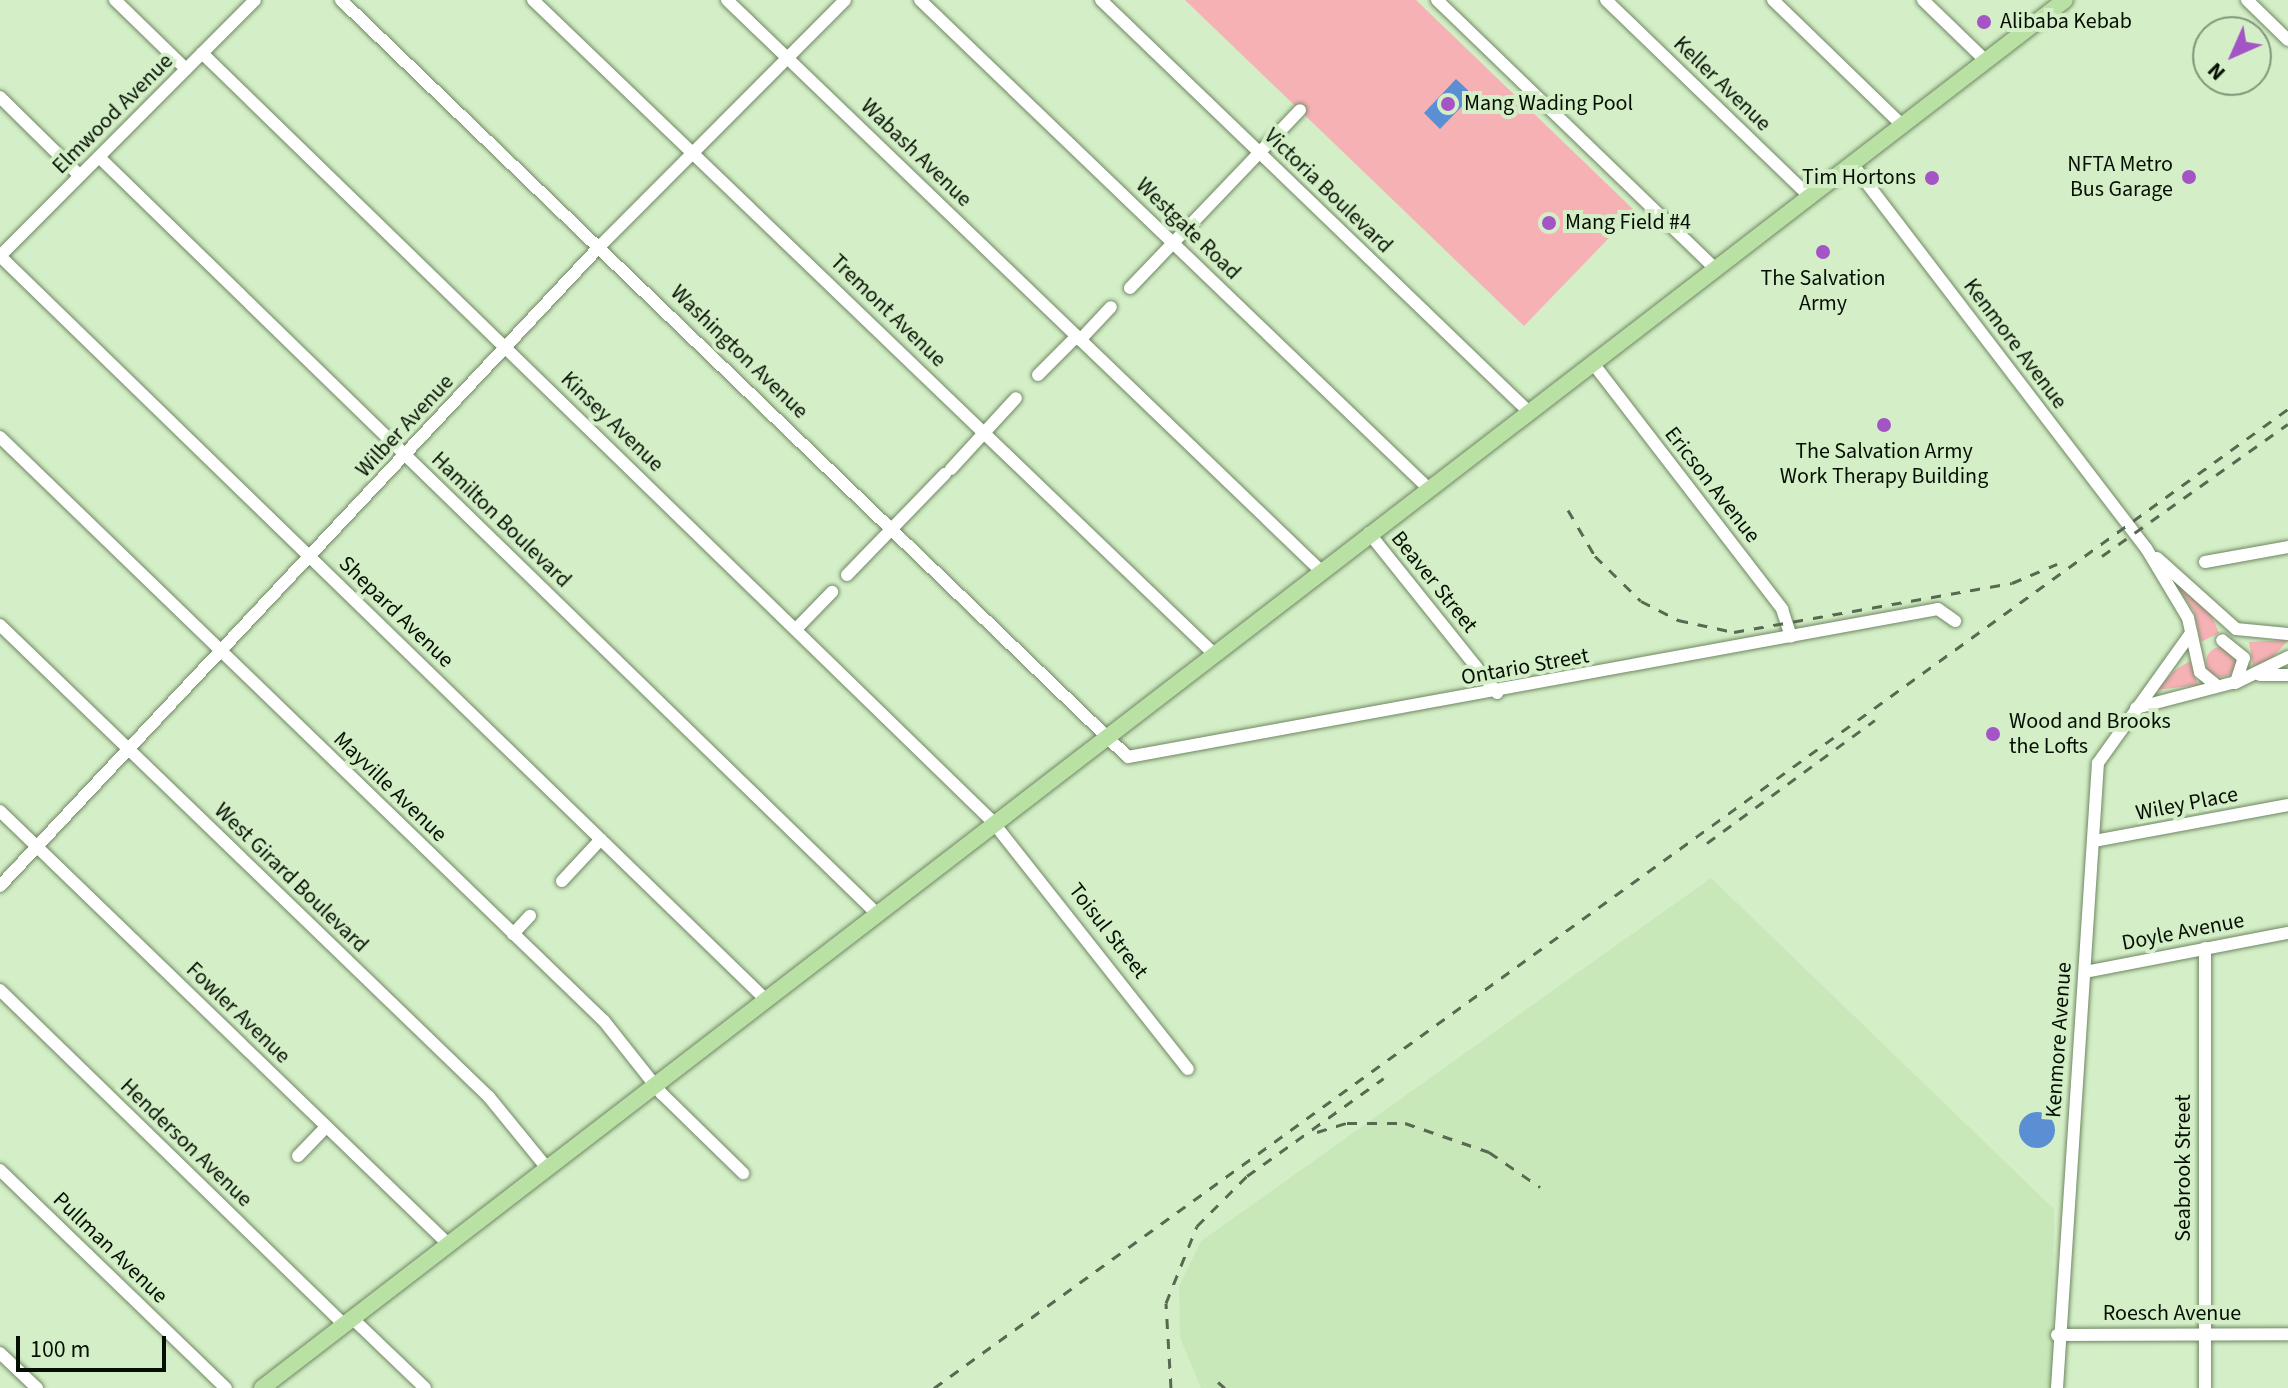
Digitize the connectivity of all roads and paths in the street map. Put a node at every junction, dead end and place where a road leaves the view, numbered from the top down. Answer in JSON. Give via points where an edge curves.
{"nodes":[{"id":1,"x":115,"y":0,"type":"edge"},
{"id":2,"x":255,"y":0,"type":"edge"},
{"id":3,"x":341,"y":0,"type":"edge"},
{"id":4,"x":533,"y":0,"type":"edge"},
{"id":5,"x":727,"y":0,"type":"edge"},
{"id":6,"x":845,"y":0,"type":"edge"},
{"id":7,"x":920,"y":0,"type":"edge"},
{"id":8,"x":1101,"y":0,"type":"edge"},
{"id":9,"x":1437,"y":0,"type":"edge"},
{"id":10,"x":1606,"y":0,"type":"edge"},
{"id":11,"x":1773,"y":0,"type":"edge"},
{"id":12,"x":1923,"y":0,"type":"edge"},
{"id":13,"x":2065,"y":0,"type":"edge"},
{"id":14,"x":2247,"y":0,"type":"edge"},
{"id":15,"x":2288,"y":40,"type":"edge"},
{"id":16,"x":202,"y":53,"type":"junction"},
{"id":17,"x":787,"y":57,"type":"junction"},
{"id":18,"x":1986,"y":61,"type":"junction"},
{"id":19,"x":186,"y":69,"type":"junction"},
{"id":20,"x":0,"y":97,"type":"edge"},
{"id":21,"x":1300,"y":110,"type":"dead end"},
{"id":22,"x":1903,"y":126,"type":"junction"},
{"id":23,"x":693,"y":151,"type":"junction"},
{"id":24,"x":1259,"y":152,"type":"junction"},
{"id":25,"x":99,"y":157,"type":"junction"},
{"id":26,"x":1853,"y":165,"type":"junction"},
{"id":27,"x":80,"y":176,"type":"junction"},
{"id":28,"x":1810,"y":197,"type":"junction"},
{"id":29,"x":1173,"y":242,"type":"junction"},
{"id":30,"x":600,"y":246,"type":"junction"},
{"id":31,"x":0,"y":256,"type":"edge"},
{"id":32,"x":1716,"y":269,"type":"junction"},
{"id":33,"x":1130,"y":288,"type":"dead end"},
{"id":34,"x":1111,"y":307,"type":"dead end"},
{"id":35,"x":1078,"y":338,"type":"junction"},
{"id":36,"x":506,"y":347,"type":"junction"},
{"id":37,"x":1592,"y":362,"type":"junction"},
{"id":38,"x":1038,"y":375,"type":"dead end"},
{"id":39,"x":1016,"y":398,"type":"dead end"},
{"id":40,"x":1528,"y":411,"type":"junction"},
{"id":41,"x":984,"y":432,"type":"junction"},
{"id":42,"x":0,"y":437,"type":"edge"},
{"id":43,"x":405,"y":455,"type":"junction"},
{"id":44,"x":1428,"y":488,"type":"junction"},
{"id":45,"x":892,"y":527,"type":"junction"},
{"id":46,"x":1369,"y":533,"type":"junction"},
{"id":47,"x":2288,"y":547,"type":"edge"},
{"id":48,"x":2146,"y":548,"type":"junction"},
{"id":49,"x":310,"y":556,"type":"junction"},
{"id":50,"x":2205,"y":562,"type":"dead end"},
{"id":51,"x":1321,"y":571,"type":"junction"},
{"id":52,"x":847,"y":575,"type":"dead end"},
{"id":53,"x":832,"y":592,"type":"dead end"},
{"id":54,"x":1955,"y":621,"type":"dead end"},
{"id":55,"x":0,"y":625,"type":"edge"},
{"id":56,"x":796,"y":629,"type":"junction"},
{"id":57,"x":2288,"y":634,"type":"edge"},
{"id":58,"x":1791,"y":637,"type":"junction"},
{"id":59,"x":2234,"y":637,"type":"junction"},
{"id":60,"x":2194,"y":650,"type":"junction"},
{"id":61,"x":1213,"y":653,"type":"junction"},
{"id":62,"x":223,"y":654,"type":"junction"},
{"id":63,"x":2288,"y":657,"type":"edge"},
{"id":64,"x":2260,"y":675,"type":"junction"},
{"id":65,"x":2288,"y":675,"type":"edge"},
{"id":66,"x":2235,"y":683,"type":"junction"},
{"id":67,"x":2217,"y":686,"type":"junction"},
{"id":68,"x":1497,"y":693,"type":"junction"},
{"id":69,"x":2136,"y":708,"type":"junction"},
{"id":70,"x":1107,"y":734,"type":"junction"},
{"id":71,"x":130,"y":750,"type":"junction"},
{"id":72,"x":2288,"y":805,"type":"edge"},
{"id":73,"x":0,"y":811,"type":"edge"},
{"id":74,"x":992,"y":821,"type":"junction"},
{"id":75,"x":601,"y":839,"type":"junction"},
{"id":76,"x":2094,"y":841,"type":"junction"},
{"id":77,"x":37,"y":847,"type":"junction"},
{"id":78,"x":562,"y":881,"type":"dead end"},
{"id":79,"x":0,"y":886,"type":"edge"},
{"id":80,"x":875,"y":912,"type":"junction"},
{"id":81,"x":530,"y":916,"type":"dead end"},
{"id":82,"x":2288,"y":933,"type":"edge"},
{"id":83,"x":513,"y":934,"type":"junction"},
{"id":84,"x":2205,"y":948,"type":"junction"},
{"id":85,"x":2085,"y":972,"type":"junction"},
{"id":86,"x":0,"y":990,"type":"edge"},
{"id":87,"x":763,"y":997,"type":"junction"},
{"id":88,"x":1188,"y":1069,"type":"dead end"},
{"id":89,"x":653,"y":1083,"type":"junction"},
{"id":90,"x":326,"y":1127,"type":"junction"},
{"id":91,"x":298,"y":1156,"type":"dead end"},
{"id":92,"x":546,"y":1167,"type":"junction"},
{"id":93,"x":0,"y":1170,"type":"edge"},
{"id":94,"x":743,"y":1173,"type":"dead end"},
{"id":95,"x":448,"y":1244,"type":"junction"},
{"id":96,"x":348,"y":1321,"type":"junction"},
{"id":97,"x":2205,"y":1334,"type":"junction"},
{"id":98,"x":2288,"y":1334,"type":"edge"},
{"id":99,"x":2057,"y":1335,"type":"junction"},
{"id":100,"x":0,"y":1353,"type":"edge"},
{"id":101,"x":37,"y":1388,"type":"edge"},
{"id":102,"x":226,"y":1388,"type":"edge"},
{"id":103,"x":262,"y":1388,"type":"edge"},
{"id":104,"x":425,"y":1388,"type":"edge"},
{"id":105,"x":2057,"y":1388,"type":"edge"},
{"id":106,"x":2205,"y":1388,"type":"edge"}],
"edges":[{"from":1,"to":19,"type":"street"},
{"from":2,"to":16,"type":"street","name":"Elmwood Avenue"},
{"from":3,"to":30,"type":"street","name":"Washington Avenue"},
{"from":4,"to":23,"type":"street","name":"Tremont Avenue"},
{"from":5,"to":17,"type":"street","name":"Wabash Avenue"},
{"from":6,"to":17,"type":"street","name":"Wilber Avenue"},
{"from":7,"to":29,"type":"street","name":"Westgate Road"},
{"from":8,"to":24,"type":"street","name":"Victoria Boulevard"},
{"from":9,"to":32,"type":"street"},
{"from":10,"to":28,"type":"street","name":"Keller Avenue"},
{"from":11,"to":22,"type":"street"},
{"from":12,"to":18,"type":"street"},
{"from":13,"to":18,"type":"main road"},
{"from":14,"to":15,"type":"street"},
{"from":16,"to":19,"type":"street","name":"Elmwood Avenue"},
{"from":16,"to":36,"type":"street","name":"Kinsey Avenue"},
{"from":17,"to":23,"type":"street","name":"Wilber Avenue"},
{"from":17,"to":35,"type":"street","name":"Wabash Avenue"},
{"from":18,"to":22,"type":"main road"},
{"from":19,"to":25,"type":"street","name":"Elmwood Avenue"},
{"from":20,"to":27,"type":"street"},
{"from":21,"to":24,"type":"street"},
{"from":22,"to":26,"type":"main road"},
{"from":23,"to":30,"type":"street","name":"Wilber Avenue"},
{"from":23,"to":41,"type":"street","name":"Tremont Avenue"},
{"from":24,"to":29,"type":"street"},
{"from":24,"to":40,"type":"street","name":"Victoria Boulevard"},
{"from":25,"to":27,"type":"street","name":"Elmwood Avenue"},
{"from":25,"to":43,"type":"street","name":"Hamilton Boulevard"},
{"from":26,"to":28,"type":"main road"},
{"from":26,"to":48,"type":"street","name":"Kenmore Avenue"},
{"from":27,"to":31,"type":"street","name":"Elmwood Avenue"},
{"from":28,"to":32,"type":"main road"},
{"from":29,"to":33,"type":"street"},
{"from":29,"to":44,"type":"street","name":"Westgate Road"},
{"from":30,"to":36,"type":"street","name":"Wilber Avenue"},
{"from":30,"to":45,"type":"street","name":"Washington Avenue"},
{"from":31,"to":49,"type":"street","name":"Shepard Avenue"},
{"from":32,"to":37,"type":"main road"},
{"from":34,"to":35,"type":"street"},
{"from":35,"to":38,"type":"street"},
{"from":35,"to":51,"type":"street","name":"Wabash Avenue"},
{"from":36,"to":43,"type":"street","name":"Wilber Avenue"},
{"from":36,"to":56,"type":"street","name":"Kinsey Avenue"},
{"from":37,"to":40,"type":"main road"},
{"from":37,"to":58,"type":"street","name":"Ericson Avenue","via":[[1782,609]]},
{"from":39,"to":41,"type":"street"},
{"from":40,"to":44,"type":"main road"},
{"from":41,"to":45,"type":"street"},
{"from":41,"to":61,"type":"street","name":"Tremont Avenue"},
{"from":42,"to":62,"type":"street","name":"Mayville Avenue"},
{"from":43,"to":49,"type":"street","name":"Wilber Avenue"},
{"from":43,"to":80,"type":"street","name":"Hamilton Boulevard"},
{"from":44,"to":46,"type":"main road"},
{"from":45,"to":52,"type":"street"},
{"from":45,"to":70,"type":"street","name":"Washington Avenue"},
{"from":46,"to":51,"type":"main road"},
{"from":46,"to":68,"type":"street","name":"Beaver Street"},
{"from":47,"to":50,"type":"street"},
{"from":48,"to":59,"type":"street","name":"Kenmore Avenue","via":[[2225,622]]},
{"from":48,"to":60,"type":"street","name":"Kenmore Avenue","via":[[2191,633]]},
{"from":49,"to":62,"type":"street","name":"Wilber Avenue"},
{"from":49,"to":75,"type":"street","name":"Shepard Avenue"},
{"from":51,"to":61,"type":"main road"},
{"from":53,"to":56,"type":"street"},
{"from":54,"to":58,"type":"street","name":"Ontario Street","via":[[1938,609]]},
{"from":55,"to":71,"type":"street","name":"West Girard Boulevard"},
{"from":56,"to":74,"type":"street","name":"Kinsey Avenue"},
{"from":57,"to":59,"type":"street"},
{"from":58,"to":68,"type":"street","name":"Ontario Street"},
{"from":59,"to":60,"type":"street"},
{"from":59,"to":66,"type":"street","via":[[2244,671]]},
{"from":60,"to":67,"type":"street","via":[[2204,679]]},
{"from":60,"to":69,"type":"street","name":"Kenmore Avenue"},
{"from":61,"to":70,"type":"main road"},
{"from":62,"to":71,"type":"street","name":"Wilber Avenue"},
{"from":62,"to":83,"type":"street","name":"Mayville Avenue"},
{"from":63,"to":64,"type":"street"},
{"from":64,"to":65,"type":"street"},
{"from":64,"to":66,"type":"street"},
{"from":66,"to":67,"type":"street"},
{"from":67,"to":69,"type":"street"},
{"from":68,"to":70,"type":"street","name":"Ontario Street","via":[[1146,759],[1128,757]]},
{"from":69,"to":76,"type":"street","name":"Kenmore Avenue","via":[[2098,763]]},
{"from":70,"to":74,"type":"main road"},
{"from":71,"to":77,"type":"street","name":"Wilber Avenue"},
{"from":71,"to":92,"type":"street","name":"West Girard Boulevard","via":[[489,1097]]},
{"from":72,"to":76,"type":"street","name":"Wiley Place"},
{"from":73,"to":77,"type":"street","name":"Fowler Avenue"},
{"from":74,"to":80,"type":"main road"},
{"from":74,"to":88,"type":"street","name":"Toisul Street"},
{"from":75,"to":78,"type":"street"},
{"from":75,"to":87,"type":"street","name":"Shepard Avenue"},
{"from":76,"to":85,"type":"street","name":"Kenmore Avenue"},
{"from":77,"to":79,"type":"street","name":"Wilber Avenue"},
{"from":77,"to":90,"type":"street","name":"Fowler Avenue"},
{"from":80,"to":87,"type":"main road"},
{"from":81,"to":83,"type":"street"},
{"from":82,"to":84,"type":"street","name":"Doyle Avenue"},
{"from":83,"to":89,"type":"street","name":"Mayville Avenue","via":[[604,1021]]},
{"from":84,"to":85,"type":"street","name":"Doyle Avenue"},
{"from":84,"to":97,"type":"street","name":"Seabrook Street"},
{"from":85,"to":99,"type":"street","name":"Kenmore Avenue"},
{"from":86,"to":96,"type":"street","name":"Henderson Avenue"},
{"from":87,"to":89,"type":"main road"},
{"from":89,"to":92,"type":"main road"},
{"from":89,"to":94,"type":"street","name":"Mayville Avenue"},
{"from":90,"to":91,"type":"street"},
{"from":90,"to":95,"type":"street","name":"Fowler Avenue"},
{"from":92,"to":95,"type":"main road"},
{"from":93,"to":102,"type":"street","name":"Pullman Avenue"},
{"from":95,"to":96,"type":"main road"},
{"from":96,"to":103,"type":"main road"},
{"from":96,"to":104,"type":"street","name":"Henderson Avenue"},
{"from":97,"to":98,"type":"street","name":"Roesch Avenue"},
{"from":97,"to":99,"type":"street","name":"Roesch Avenue"},
{"from":97,"to":106,"type":"street","name":"Seabrook Street"},
{"from":99,"to":105,"type":"street","name":"Kenmore Avenue"},
{"from":100,"to":101,"type":"street"}]}
